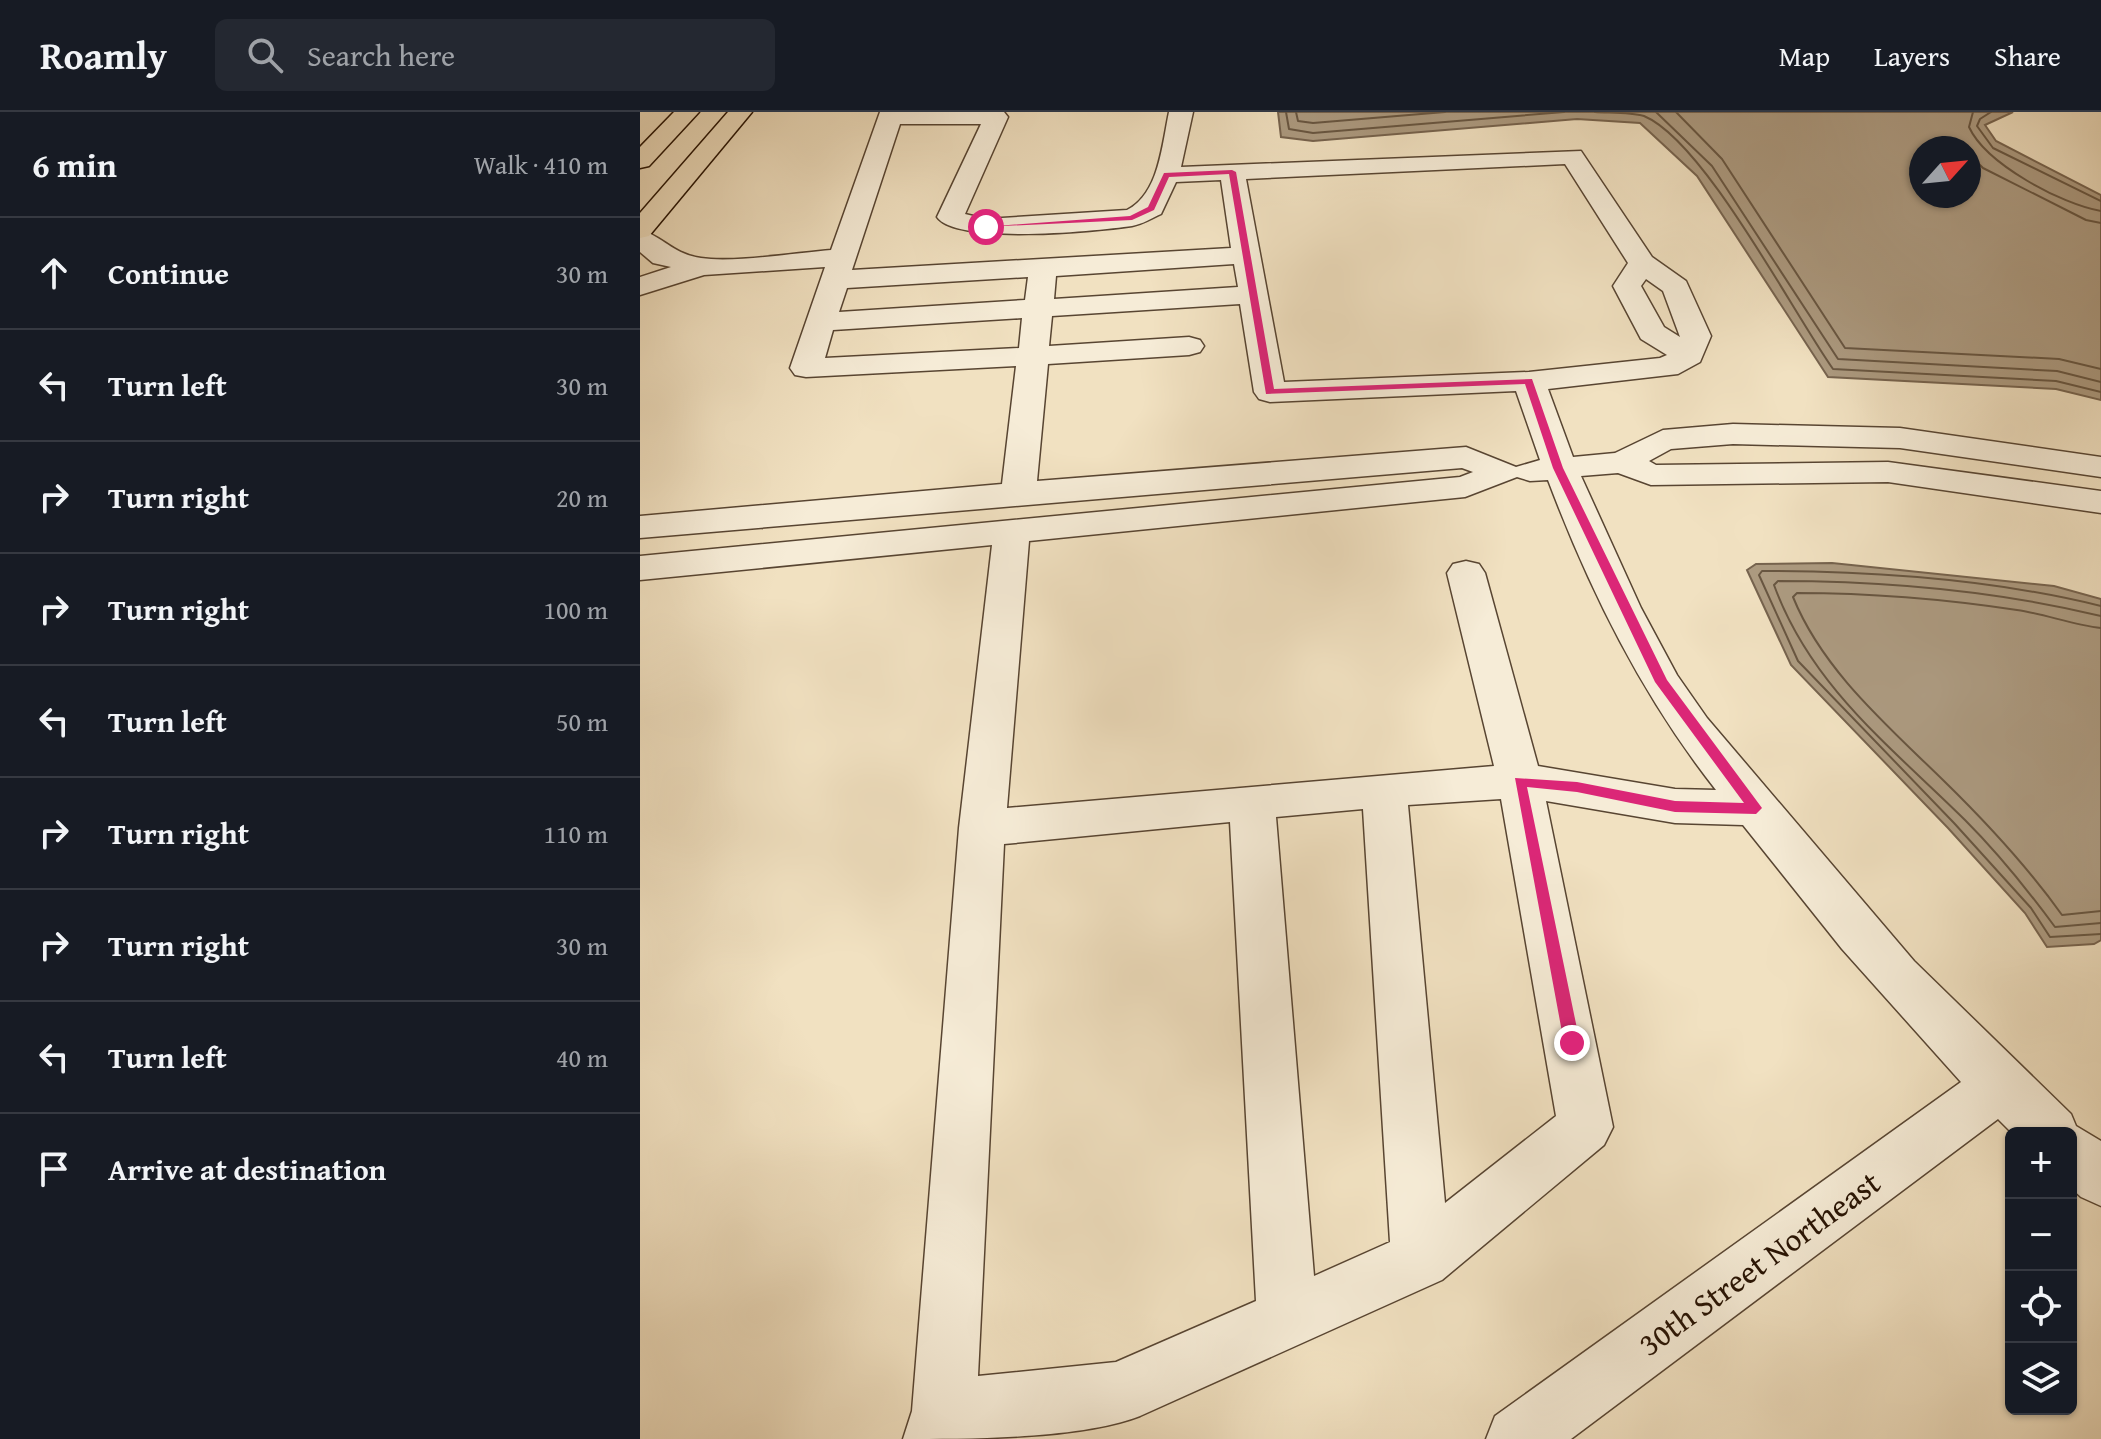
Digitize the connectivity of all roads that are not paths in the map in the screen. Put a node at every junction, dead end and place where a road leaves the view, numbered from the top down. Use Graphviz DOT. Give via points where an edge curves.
graph roads {
  1 [pos="687,112"];
  2 [pos="740,112"];
  3 [pos="767,112"];
  4 [pos="1181,112"];
  5 [pos="891,115"];
  6 [pos="640,161"];
  7 [pos="692,166"];
  8 [pos="1232,172"];
  9 [pos="1167,175"];
  10 [pos="640,230"];
  11 [pos="640,238"];
  12 [pos="1245,255"];
  13 [pos="1642,263"];
  14 [pos="702,267"];
  15 [pos="1043,268"];
  16 [pos="838,269"];
  17 [pos="640,286"];
  18 [pos="1251,295"];
  19 [pos="1037,310"];
  20 [pos="819,322"];
  21 [pos="1189,346"];
  22 [pos="1689,355"];
  23 [pos="1033,356"];
  24 [pos="1529,381"];
  25 [pos="1623,462"];
  26 [pos="2101,467"];
  27 [pos="1558,468"];
  28 [pos="2101,502"];
  29 [pos="1015,512"];
  30 [pos="640,527"];
  31 [pos="640,568"];
  32 [pos="1466,573"];
  33 [pos="1520,781"];
  34 [pos="1384,790"];
  35 [pos="1252,804"];
  36 [pos="1756,808"];
  37 [pos="982,828"];
  38 [pos="1999,1086"];
  39 [pos="2044,1127"];
  40 [pos="2077,1156"];
  41 [pos="2101,1178"];
  42 [pos="1421,1259"];
  43 [pos="1287,1317"];
  44 [pos="939,1425"];
  45 [pos="1518,1439"];
  1 -- 6 [label="main road"];
  2 -- 7 [label="main road"];
  3 -- 7 [label="main road"];
  4 -- 9 [label="street"];
  5 -- 9 [label="street" via="996,117 950,217 964,224 1132,218 1152,208"];
  5 -- 16 [label="street"];
  7 -- 10 [label="main road"];
  8 -- 9 [label="street"];
  8 -- 12 [label="street"];
  8 -- 13 [label="street" via="1572,156"];
  11 -- 14 [label="street" via="663,257"];
  12 -- 15 [label="street"];
  12 -- 18 [label="street"];
  13 -- 22 [label="street" via="1676,287 1696,336"];
  13 -- 22 [label="street" via="1627,286 1652,333"];
  14 -- 16 [label="street"];
  14 -- 17 [label="street"];
  15 -- 16 [label="street"];
  15 -- 19 [label="street"];
  16 -- 20 [label="street"];
  18 -- 19 [label="street"];
  18 -- 24 [label="street" via="1270,392"];
  19 -- 20 [label="street"];
  19 -- 23 [label="street"];
  20 -- 23 [label="street" via="806,368"];
  21 -- 23 [label="street"];
  22 -- 24 [label="street" via="1667,367"];
  23 -- 29 [label="street"];
  24 -- 27 [label="street"];
  25 -- 26 [label="street" via="1663,440 1733,434 1900,438"];
  25 -- 27 [label="street"];
  25 -- 28 [label="street" via="1651,475 1888,472"];
  27 -- 29 [label="street" via="1503,473 1465,487"];
  27 -- 36 [label="street" via="1661,682"];
  29 -- 30 [label="street"];
  29 -- 31 [label="street"];
  29 -- 37 [label="street"];
  32 -- 33 [label="street"];
  33 -- 34 [label="street"];
  33 -- 36 [label="street" via="1675,806"];
  33 -- 42 [label="street" via="1585,1127"];
  34 -- 35 [label="street"];
  34 -- 42 [label="street"];
  35 -- 37 [label="street"];
  35 -- 43 [label="street"];
  36 -- 38 [label="street" via="1815,885"];
  37 -- 44 [label="street"];
  38 -- 39 [label="street"];
  38 -- 45 [label="street, 30th Street Northeast"];
  40 -- 41 [label="street"];
  42 -- 43 [label="street"];
  43 -- 44 [label="street" via="1118,1394"];
}
